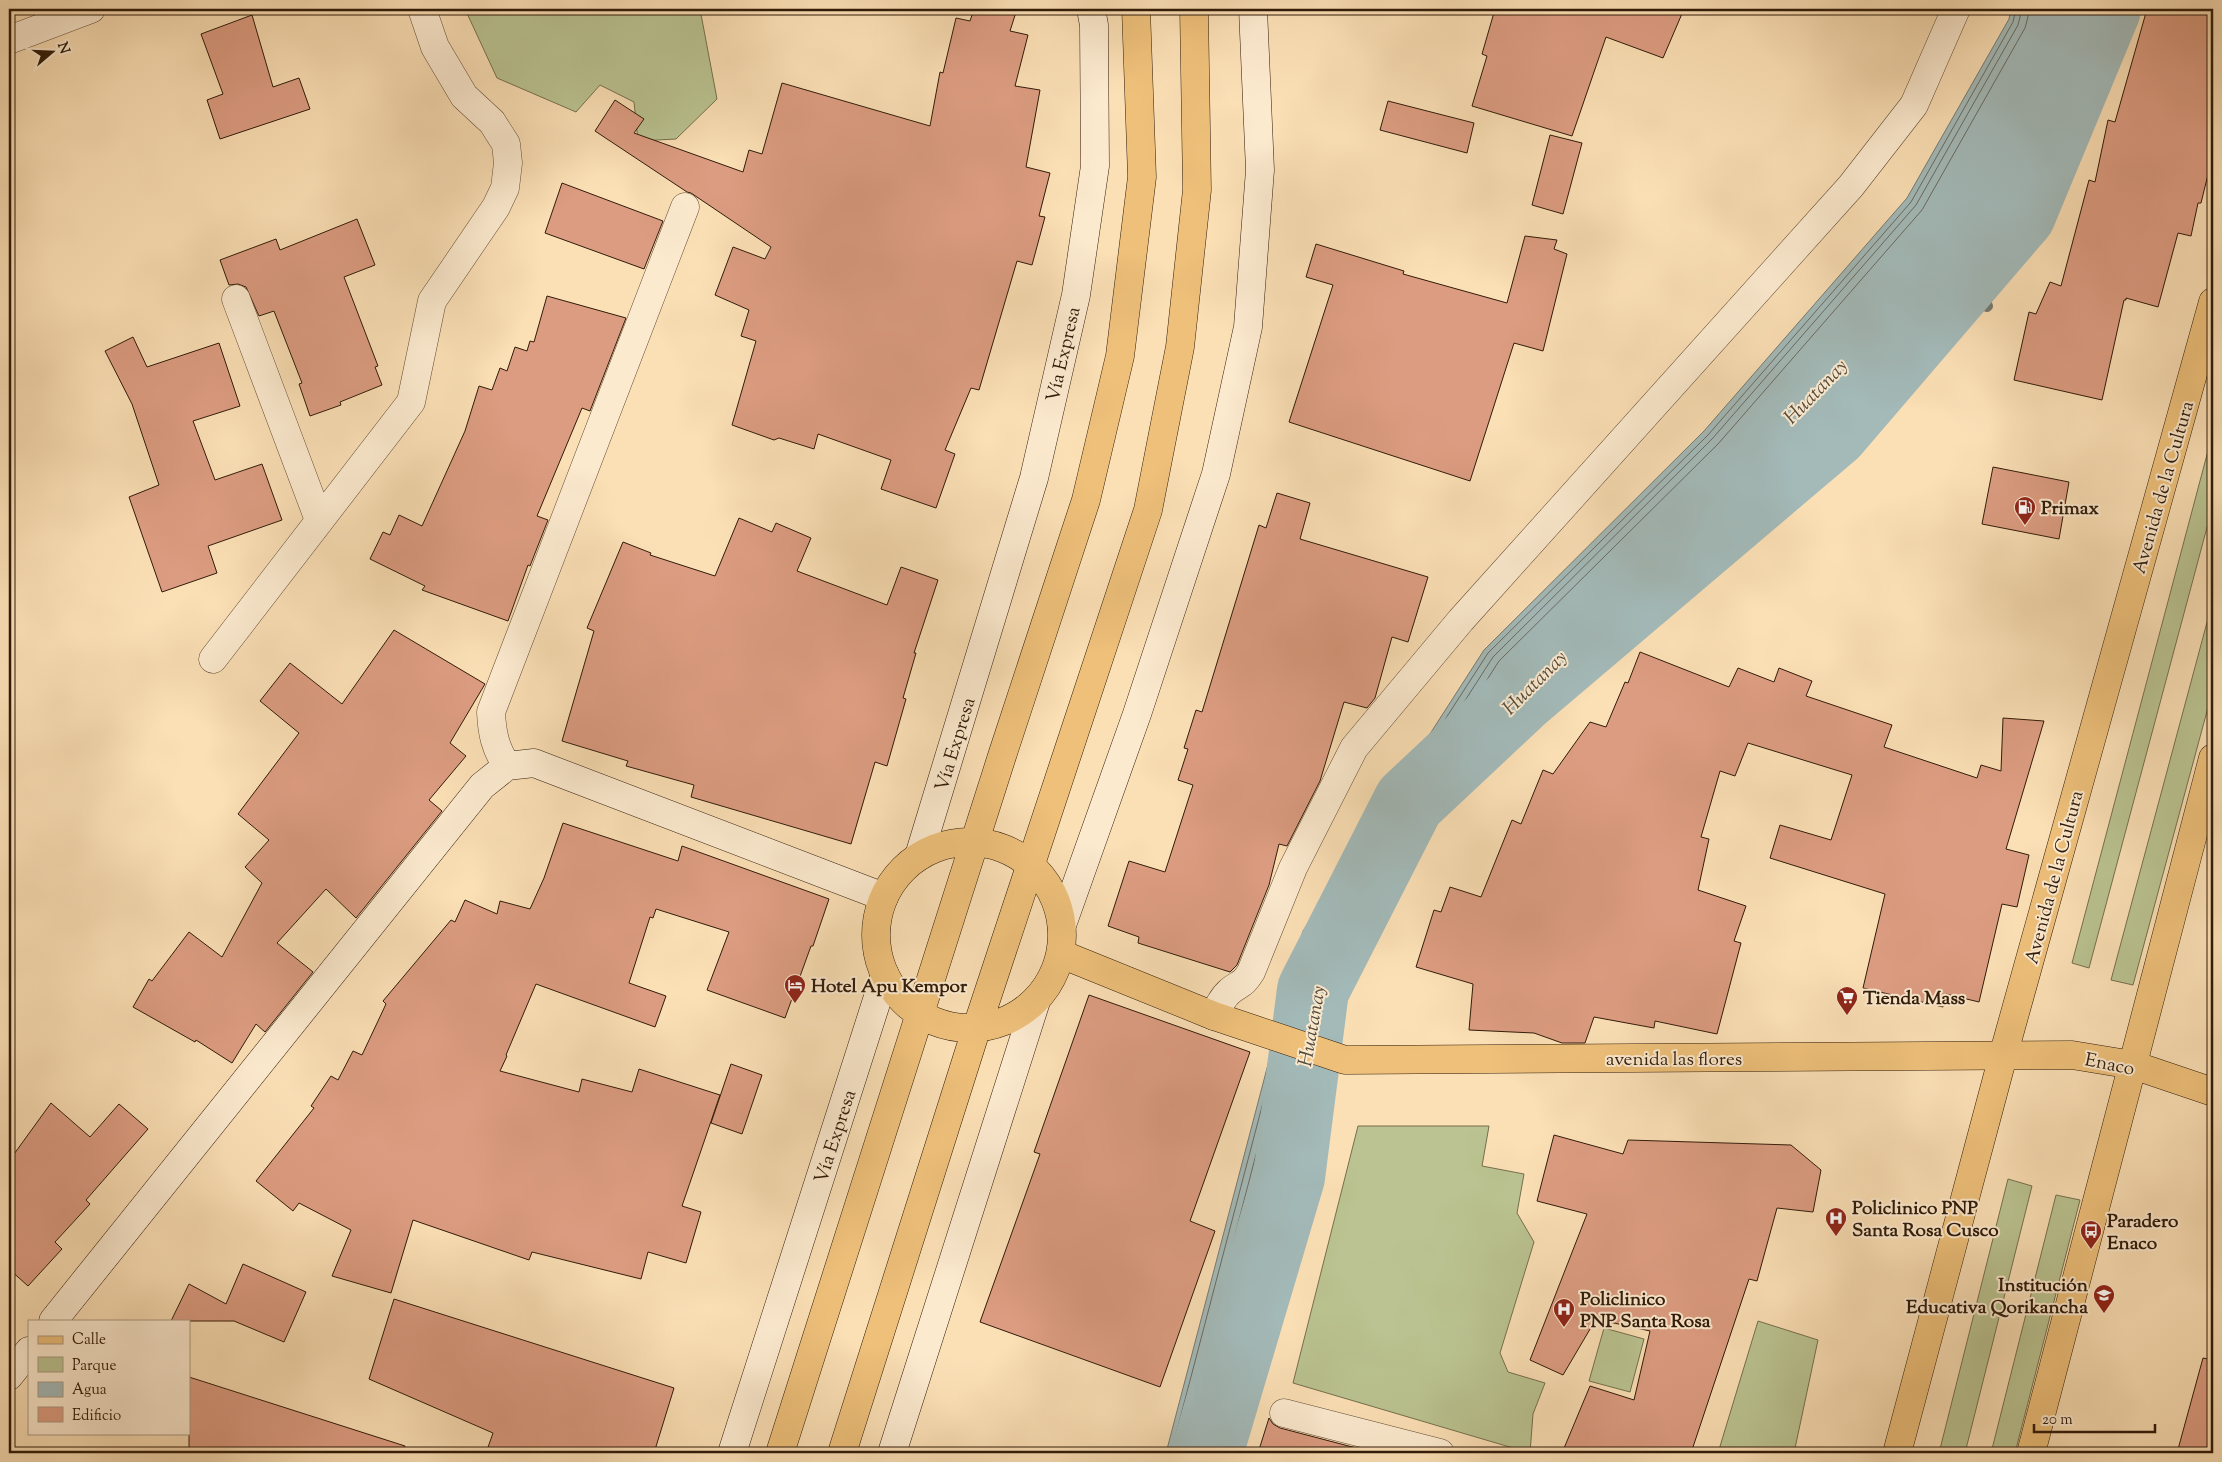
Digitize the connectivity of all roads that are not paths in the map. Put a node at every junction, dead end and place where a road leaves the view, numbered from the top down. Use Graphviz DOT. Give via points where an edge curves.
graph roads {
  1 [pos="91,9"];
  2 [pos="422,9"];
  3 [pos="1092,9"];
  4 [pos="1136,9"];
  5 [pos="1194,9"];
  6 [pos="1253,9"];
  7 [pos="1956,9"];
  8 [pos="9,40"];
  9 [pos="685,207"];
  10 [pos="236,299"];
  11 [pos="2213,302"];
  12 [pos="2209,338"];
  13 [pos="319,520"];
  14 [pos="214,659"];
  15 [pos="2213,758"];
  16 [pos="508,766"];
  17 [pos="975,841"];
  18 [pos="919,856"];
  19 [pos="1031,865"];
  20 [pos="884,897"];
  21 [pos="1062,925"];
  22 [pos="1061,954"];
  23 [pos="885,975"];
  24 [pos="1036,1000"];
  25 [pos="919,1014"];
  26 [pos="1216,1016"];
  27 [pos="976,1030"];
  28 [pos="2004,1056"];
  29 [pos="2133,1065"];
  30 [pos="2213,1092"];
  31 [pos="54,1320"];
  32 [pos="28,1353"];
  33 [pos="9,1376"];
  34 [pos="1284,1413"];
  35 [pos="732,1453"];
  36 [pos="780,1453"];
  37 [pos="842,1453"];
  38 [pos="892,1453"];
  39 [pos="1440,1453"];
  40 [pos="1897,1453"];
  41 [pos="2031,1453"];
  1 -- 8 [label="main road"];
  2 -- 13 [label="main road" via="435,47 464,96 492,122 506,144 505,188 496,207 432,301 411,402"];
  3 -- 18 [label="main road, Vía Expresa" via="1094,166 1076,295 1034,478"];
  4 -- 17 [label="main road" via="1142,177 1120,356 1086,500"];
  5 -- 19 [label="main road" via="1197,190 1180,348 1148,510"];
  6 -- 21 [label="main road" via="1260,170 1248,327 1216,474 1137,714"];
  7 -- 26 [label="main road" via="1914,105 1851,186 1468,613 1354,748 1293,868 1251,972 1245,983 1222,999"];
  9 -- 16 [label="main road" via="491,712 497,751"];
  10 -- 13 [label="main road"];
  11 -- 12 [label="main road, Avenida de la Cultura"];
  12 -- 28 [label="main road, Avenida de la Cultura"];
  13 -- 14 [label="main road"];
  15 -- 29 [label="main road"];
  16 -- 20 [label="main road" via="534,763"];
  16 -- 31 [label="main road" via="482,786"];
  17 -- 18 [label="main road" via="946,844"];
  17 -- 19 [label="main road" via="1005,848"];
  17 -- 25 [label="main road"];
  18 -- 20 [label="main road" via="898,874"];
  19 -- 21 [label="main road" via="1052,892"];
  19 -- 27 [label="main road"];
  20 -- 23 [label="main road" via="876,936"];
  21 -- 22 [label="main road"];
  22 -- 24 [label="main road" via="1052,979"];
  22 -- 26 [label="main road, avenida las flores"];
  23 -- 25 [label="main road" via="899,997"];
  23 -- 35 [label="main road, Vía Expresa"];
  24 -- 27 [label="main road" via="1008,1020"];
  24 -- 38 [label="main road"];
  25 -- 27 [label="main road" via="946,1026"];
  25 -- 36 [label="main road"];
  26 -- 28 [label="main road, avenida las flores" via="1345,1060"];
  27 -- 37 [label="main road"];
  28 -- 29 [label="main road, Enaco" via="2072,1056"];
  28 -- 40 [label="main road, Avenida de la Cultura"];
  29 -- 30 [label="main road, Enaco"];
  29 -- 41 [label="main road"];
  32 -- 33 [label="main road"];
  34 -- 39 [label="main road"];
}
